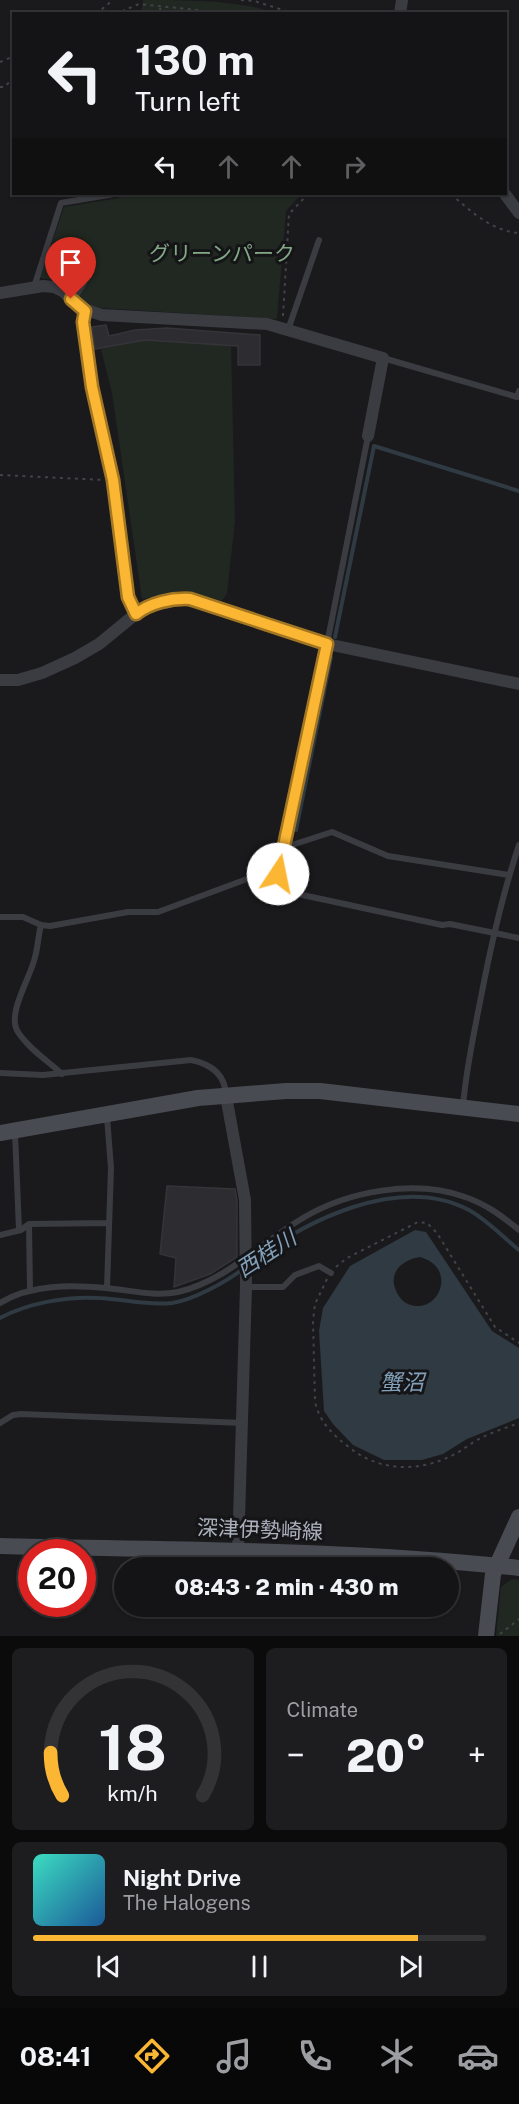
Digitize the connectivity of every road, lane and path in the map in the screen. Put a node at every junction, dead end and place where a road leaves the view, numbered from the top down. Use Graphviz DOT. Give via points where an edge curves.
graph roads {
  1 [pos="113,0"];
  2 [pos="241,0"];
  3 [pos="139,2"];
  4 [pos="160,8"];
  5 [pos="98,12"];
  6 [pos="119,12"];
  7 [pos="161,12"];
  8 [pos="210,12"];
  9 [pos="290,12"];
  10 [pos="108,195"];
  11 [pos="307,195"];
  12 [pos="452,195"];
  13 [pos="506,195"];
  14 [pos="519,213"];
  15 [pos="519,233"];
  16 [pos="319,240"];
  17 [pos="84,283"];
  18 [pos="34,287"];
  19 [pos="0,293"];
  20 [pos="73,300"];
  21 [pos="85,311"];
  22 [pos="284,329"];
  23 [pos="383,358"];
  24 [pos="519,391"];
  25 [pos="368,436"];
  26 [pos="0,475"];
  27 [pos="113,480"];
  28 [pos="136,614"];
  29 [pos="327,644"];
  30 [pos="0,680"];
  31 [pos="519,684"];
  32 [pos="284,845"];
  33 [pos="519,845"];
  34 [pos="278,874"];
  35 [pos="509,875"];
  36 [pos="0,917"];
  37 [pos="40,925"];
  38 [pos="494,932"];
  39 [pos="519,938"];
  40 [pos="0,1073"];
  41 [pos="62,1074"];
  42 [pos="226,1096"];
  43 [pos="463,1107"];
  44 [pos="106,1113"];
  45 [pos="519,1114"];
  46 [pos="7,1131"];
  47 [pos="109,1223"];
  48 [pos="30,1224"];
  49 [pos="19,1230"];
  50 [pos="519,1230"];
  51 [pos="0,1235"];
  52 [pos="245,1258"];
  53 [pos="331,1273"];
  54 [pos="246,1284"];
  55 [pos="107,1288"];
  56 [pos="30,1291"];
  57 [pos="0,1303"];
  58 [pos="519,1343"];
  59 [pos="0,1423"];
  60 [pos="243,1423"];
  61 [pos="519,1423"];
  62 [pos="519,1517"];
  63 [pos="0,1546"];
  64 [pos="238,1552"];
  65 [pos="496,1565"];
  66 [pos="519,1568"];
  67 [pos="519,1619"];
  68 [pos="486,1636"];
  69 [pos="496,1636"];
  1 -- 5 [label="path"];
  2 -- 9 [label="path"];
  3 -- 4 [label="path"];
  3 -- 6 [label="path"];
  4 -- 7 [label="path"];
  4 -- 8 [label="path"];
  10 -- 18 [label="lane" via="61,203"];
  11 -- 22 [label="path" via="290,214"];
  12 -- 15 [label="path" via="483,220"];
  13 -- 14 [label="street"];
  16 -- 22 [label="lane"];
  17 -- 20 [label="lane"];
  18 -- 19 [label="street"];
  18 -- 20 [label="street" via="54,287"];
  20 -- 21 [label="street"];
  21 -- 22 [label="street" via="257,323"];
  21 -- 27 [label="lane" via="83,322 92,387"];
  22 -- 23 [label="street"];
  23 -- 24 [label="lane" via="517,397"];
  23 -- 25 [label="street"];
  25 -- 29 [label="lane"];
  26 -- 27 [label="path"];
  27 -- 28 [label="lane" via="128,597"];
  28 -- 29 [label="street" via="150,605 190,599"];
  28 -- 30 [label="street" via="75,658 30,677"];
  29 -- 31 [label="street"];
  29 -- 32 [label="lane"];
  32 -- 34 [label="lane"];
  32 -- 35 [label="lane" via="332,832 388,856"];
  33 -- 35 [label="lane"];
  34 -- 37 [label="lane" via="263,873 158,912 128,912"];
  34 -- 38 [label="lane" via="284,891 442,925"];
  35 -- 38 [label="lane"];
  36 -- 37 [label="lane" via="23,917"];
  37 -- 41 [label="lane" via="35,958 14,1021 25,1040"];
  38 -- 39 [label="lane"];
  38 -- 43 [label="lane" via="465,1078"];
  40 -- 41 [label="lane"];
  41 -- 42 [label="lane" via="191,1060 217,1071"];
  42 -- 43 [label="street" via="320,1091"];
  42 -- 44 [label="street"];
  42 -- 52 [label="street" via="244,1188"];
  43 -- 45 [label="street"];
  44 -- 46 [label="street"];
  44 -- 47 [label="lane" via="111,1168"];
  46 -- 49 [label="lane"];
  47 -- 48 [label="lane"];
  47 -- 55 [label="lane"];
  48 -- 49 [label="lane"];
  48 -- 56 [label="lane"];
  49 -- 51 [label="lane"];
  50 -- 52 [label="lane" via="497,1212 464,1196 429,1189 382,1191 322,1208"];
  52 -- 54 [label="street"];
  52 -- 55 [label="lane" via="210,1281 177,1292 139,1293"];
  53 -- 54 [label="lane" via="319,1266 295,1275 283,1287"];
  53 -- 58 [label="path" via="347,1258 418,1222 427,1223 438,1233 495,1327"];
  53 -- 61 [label="path" via="315,1304 315,1402 321,1421 347,1446 379,1465 419,1466 446,1458"];
  54 -- 60 [label="street"];
  55 -- 56 [label="lane" via="53,1286"];
  56 -- 57 [label="lane"];
  59 -- 60 [label="lane" via="21,1414"];
  60 -- 64 [label="street"];
  62 -- 65 [label="street"];
  63 -- 64 [label="street, 深津伊勢崎線"];
  64 -- 65 [label="street, 深津伊勢崎線"];
  65 -- 66 [label="street, 深津伊勢崎線"];
  65 -- 68 [label="street"];
  67 -- 69 [label="path"];
}
